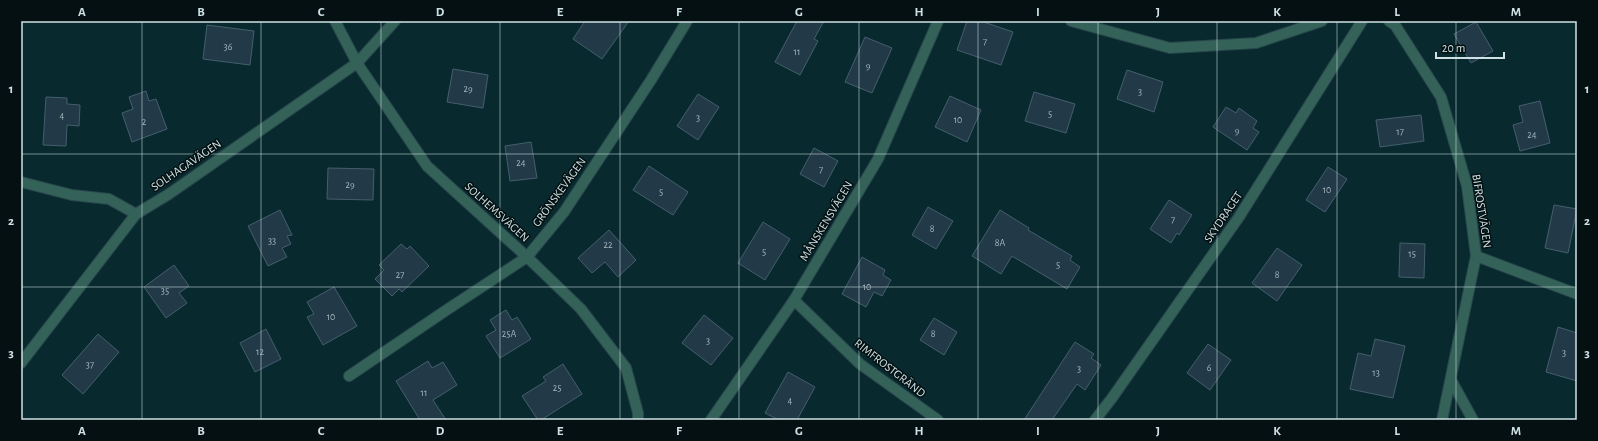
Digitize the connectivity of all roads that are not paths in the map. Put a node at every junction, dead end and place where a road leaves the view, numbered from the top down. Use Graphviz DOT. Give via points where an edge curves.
graph roads {
  1 [pos="335,21"];
  2 [pos="395,21"];
  3 [pos="687,21"];
  4 [pos="938,21"];
  5 [pos="1071,21"];
  6 [pos="1322,21"];
  7 [pos="1362,21"];
  8 [pos="1389,21"];
  9 [pos="357,63"];
  10 [pos="21,182"];
  11 [pos="136,214"];
  12 [pos="1476,256"];
  13 [pos="527,257"];
  14 [pos="1577,294"];
  15 [pos="794,300"];
  16 [pos="21,363"];
  17 [pos="349,376"];
  18 [pos="1451,380"];
  19 [pos="638,420"];
  20 [pos="711,420"];
  21 [pos="938,420"];
  22 [pos="1095,420"];
  23 [pos="1442,420"];
  24 [pos="1472,420"];
  1 -- 9 [label="street, SOLHEMSVÄGEN"];
  2 -- 9 [label="street, SOLHAGAVÄGEN"];
  3 -- 13 [label="street, GRÖNSKEVÄGEN" via="564,212"];
  4 -- 15 [label="street, MÅNSKENSVÄGEN" via="878,159"];
  5 -- 6 [label="street" via="1170,48 1256,43"];
  7 -- 22 [label="street, SKYDRAGET" via="1239,217"];
  8 -- 12 [label="street, BIFROSTVÄGEN" via="1441,97 1467,186"];
  9 -- 11 [label="street, SOLHAGAVÄGEN" via="169,194"];
  9 -- 13 [label="street, SOLHEMSVÄGEN" via="427,166"];
  10 -- 11 [label="street" via="72,195 109,199"];
  11 -- 16 [label="street, SOLHAGAVÄGEN"];
  12 -- 14 [label="street"];
  12 -- 18 [label="street, BIFROSTVÄGEN"];
  13 -- 17 [label="street, GRÖNSKEVÄGEN"];
  13 -- 19 [label="street, SOLHEMSVÄGEN" via="581,309 626,368"];
  15 -- 20 [label="street, MÅNSKENSVÄGEN"];
  15 -- 21 [label="street, RIMFROSTGRÄND" via="860,364"];
  18 -- 23 [label="street, BIFROSTVÄGEN"];
  18 -- 24 [label="street"];
}
